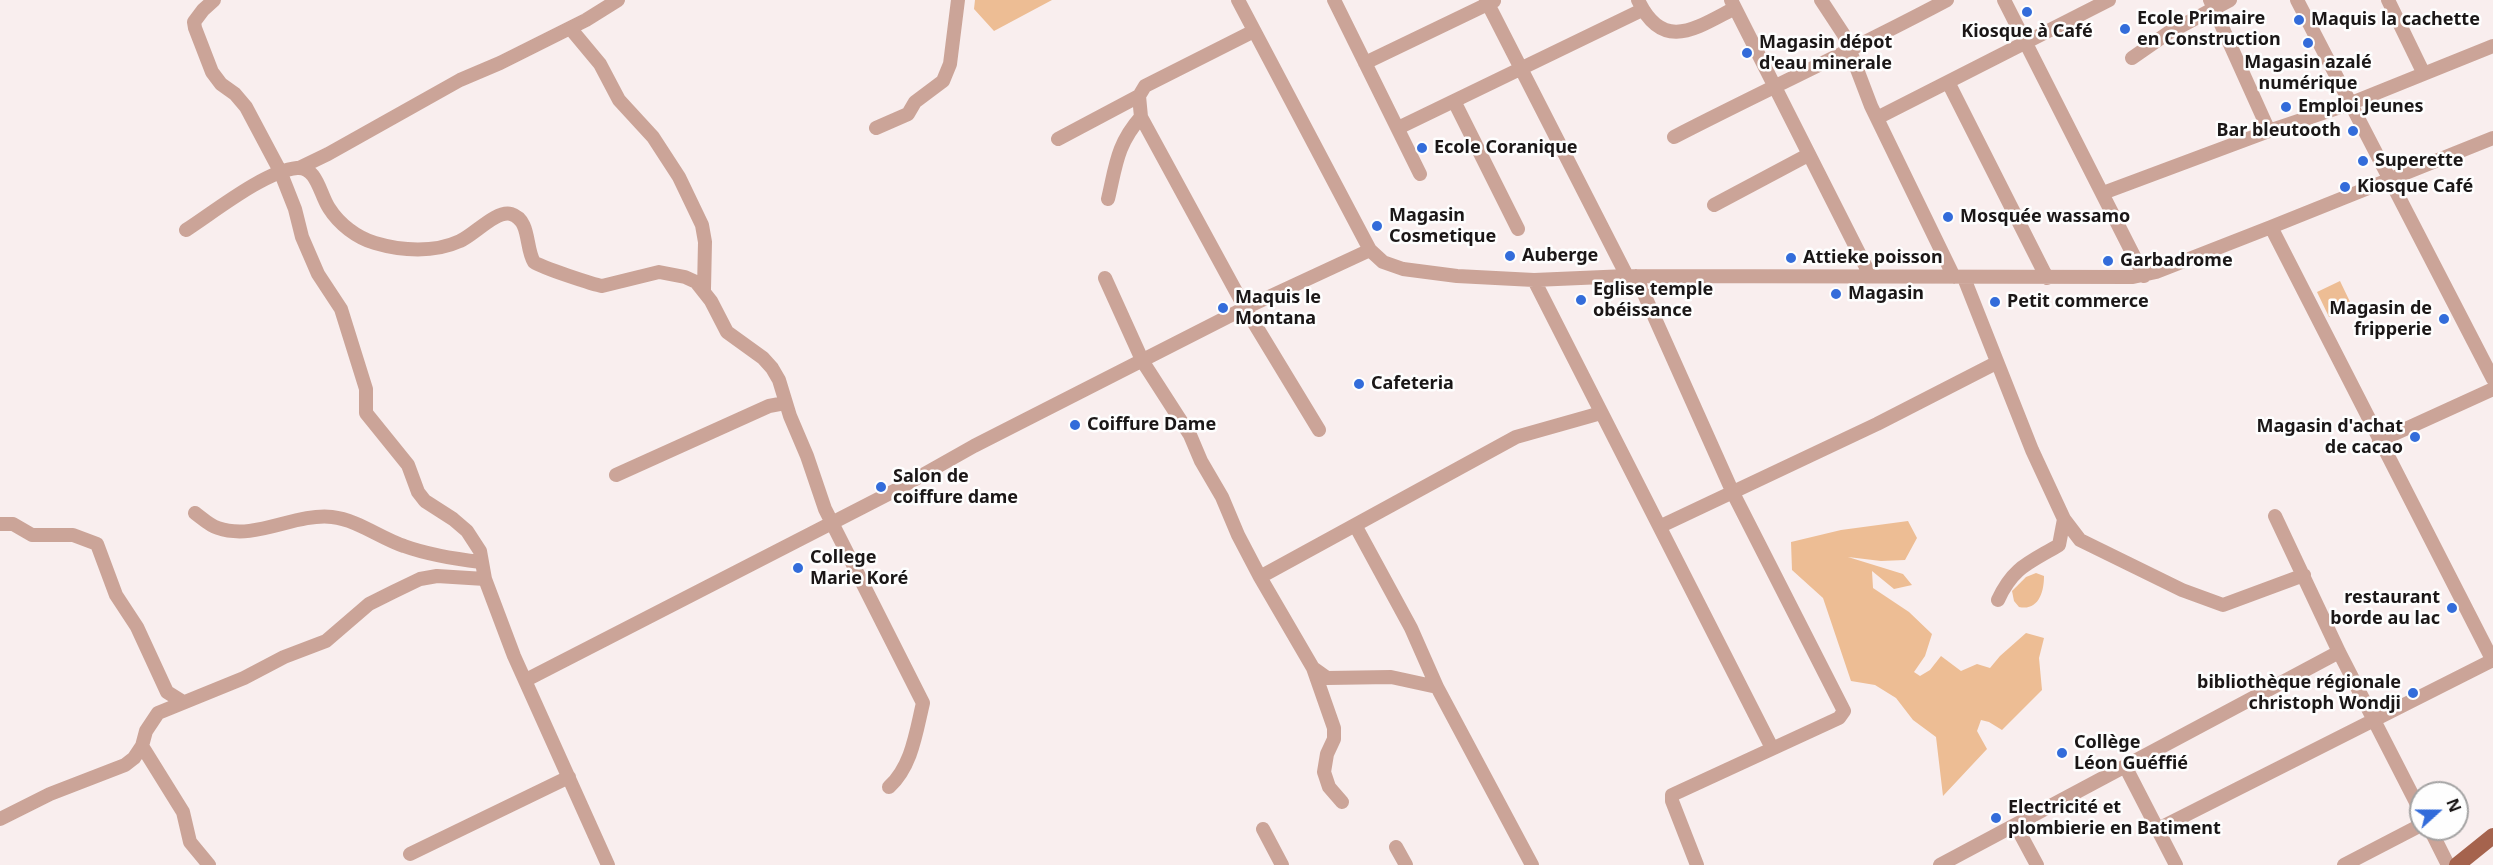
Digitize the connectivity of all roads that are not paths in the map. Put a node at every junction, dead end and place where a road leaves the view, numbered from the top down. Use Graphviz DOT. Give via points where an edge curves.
graph roads {
  1 [pos="214,0"];
  2 [pos="618,0"];
  3 [pos="958,0"];
  4 [pos="1238,0"];
  5 [pos="1334,0"];
  6 [pos="1821,0"];
  7 [pos="1947,0"];
  8 [pos="2004,0"];
  9 [pos="2109,0"];
  10 [pos="2230,0"];
  11 [pos="2297,0"];
  12 [pos="1490,1"];
  13 [pos="2394,2"];
  14 [pos="1733,4"];
  15 [pos="2212,4"];
  16 [pos="1640,5"];
  17 [pos="570,28"];
  18 [pos="1254,31"];
  19 [pos="2028,43"];
  20 [pos="2493,46"];
  21 [pos="1849,51"];
  22 [pos="2132,58"];
  23 [pos="1365,63"];
  24 [pos="1521,69"];
  25 [pos="2423,72"];
  26 [pos="1948,82"];
  27 [pos="1775,84"];
  28 [pos="1139,96"];
  29 [pos="1454,101"];
  30 [pos="2349,104"];
  31 [pos="1141,117"];
  32 [pos="1877,118"];
  33 [pos="876,128"];
  34 [pos="1398,128"];
  35 [pos="2269,131"];
  36 [pos="1674,137"];
  37 [pos="2493,138"];
  38 [pos="1058,139"];
  39 [pos="1808,155"];
  40 [pos="299,168"];
  41 [pos="280,171"];
  42 [pos="1420,174"];
  43 [pos="2391,180"];
  44 [pos="2103,193"];
  45 [pos="1108,199"];
  46 [pos="1714,205"];
  47 [pos="2271,227"];
  48 [pos="1518,229"];
  49 [pos="186,230"];
  50 [pos="1370,250"];
  51 [pos="1870,275"];
  52 [pos="1632,276"];
  53 [pos="2144,276"];
  54 [pos="1105,278"];
  55 [pos="1959,278"];
  56 [pos="2047,278"];
  57 [pos="1534,280"];
  58 [pos="704,290"];
  59 [pos="1245,308"];
  60 [pos="2488,357"];
  61 [pos="1143,362"];
  62 [pos="1996,363"];
  63 [pos="2493,379"];
  64 [pos="2493,389"];
  65 [pos="785,403"];
  66 [pos="1601,413"];
  67 [pos="1319,430"];
  68 [pos="2379,441"];
  69 [pos="616,475"];
  70 [pos="1733,493"];
  71 [pos="195,513"];
  72 [pos="2275,516"];
  73 [pos="2064,519"];
  74 [pos="832,522"];
  75 [pos="0,524"];
  76 [pos="1355,525"];
  77 [pos="1661,526"];
  78 [pos="481,562"];
  79 [pos="2304,575"];
  80 [pos="1260,577"];
  81 [pos="485,579"];
  82 [pos="1998,600"];
  83 [pos="2339,652"];
  84 [pos="2493,660"];
  85 [pos="1313,668"];
  86 [pos="526,680"];
  87 [pos="1437,687"];
  88 [pos="183,702"];
  89 [pos="2373,720"];
  90 [pos="142,746"];
  91 [pos="1772,748"];
  92 [pos="2126,766"];
  93 [pos="569,777"];
  94 [pos="889,787"];
  95 [pos="2409,789"];
  96 [pos="1342,802"];
  97 [pos="0,819"];
  98 [pos="2016,826"];
  99 [pos="1263,829"];
  100 [pos="2158,829"];
  101 [pos="2409,831"];
  102 [pos="2493,836"];
  103 [pos="2436,841"];
  104 [pos="1396,847"];
  105 [pos="410,854"];
  106 [pos="209,865"];
  107 [pos="609,865"];
  108 [pos="1282,865"];
  109 [pos="1406,865"];
  110 [pos="1532,865"];
  111 [pos="1697,865"];
  112 [pos="1940,865"];
  113 [pos="2037,865"];
  114 [pos="2176,865"];
  115 [pos="2344,865"];
  116 [pos="2448,865"];
  117 [pos="2457,865"];
  1 -- 41 [label="street" via="198,16 195,28 212,72 246,106"];
  2 -- 17 [label="street"];
  3 -- 33 [label="street" via="950,64 943,81 915,102 908,114"];
  4 -- 18 [label="street"];
  5 -- 23 [label="street"];
  6 -- 21 [label="street" via="1835,18"];
  7 -- 21 [label="street"];
  8 -- 19 [label="street"];
  9 -- 19 [label="street"];
  10 -- 15 [label="street"];
  11 -- 30 [label="street"];
  12 -- 23 [label="street"];
  12 -- 24 [label="street"];
  13 -- 25 [label="street"];
  14 -- 16 [label="street" via="1692,30 1677,33 1664,31"];
  14 -- 27 [label="street"];
  15 -- 22 [label="street"];
  15 -- 35 [label="street"];
  16 -- 24 [label="street"];
  17 -- 40 [label="street" via="460,80"];
  17 -- 58 [label="street" via="679,177 702,225"];
  18 -- 28 [label="street" via="1145,86"];
  18 -- 50 [label="street"];
  19 -- 26 [label="street"];
  19 -- 44 [label="street"];
  20 -- 25 [label="street"];
  21 -- 27 [label="street"];
  21 -- 32 [label="street"];
  23 -- 34 [label="street"];
  24 -- 29 [label="street"];
  24 -- 52 [label="street"];
  25 -- 30 [label="street"];
  26 -- 32 [label="street"];
  26 -- 56 [label="street"];
  27 -- 36 [label="street"];
  27 -- 39 [label="street"];
  28 -- 31 [label="street"];
  28 -- 38 [label="street"];
  29 -- 34 [label="street"];
  29 -- 48 [label="street"];
  30 -- 35 [label="street"];
  30 -- 43 [label="street"];
  31 -- 45 [label="street" via="1121,145"];
  31 -- 59 [label="street"];
  32 -- 55 [label="street"];
  34 -- 42 [label="street"];
  35 -- 44 [label="street"];
  37 -- 43 [label="street"];
  39 -- 46 [label="street"];
  39 -- 51 [label="street"];
  40 -- 41 [label="street"];
  40 -- 58 [label="street" via="312,174 339,220 373,243 430,249 460,242 503,213 509,213 522,223 533,261 541,267 602,286 659,272 685,277"];
  41 -- 49 [label="street"];
  41 -- 78 [label="street" via="318,274 341,309 366,389 366,413 408,465 425,501 467,531 480,551"];
  43 -- 47 [label="street"];
  43 -- 60 [label="street"];
  44 -- 53 [label="street"];
  47 -- 53 [label="street"];
  47 -- 68 [label="street"];
  50 -- 57 [label="street" via="1383,262 1402,269"];
  50 -- 59 [label="street"];
  51 -- 52 [label="street"];
  51 -- 55 [label="street"];
  52 -- 57 [label="street"];
  52 -- 70 [label="street"];
  53 -- 56 [label="street"];
  54 -- 61 [label="street"];
  55 -- 56 [label="street"];
  55 -- 62 [label="street"];
  57 -- 66 [label="street"];
  58 -- 65 [label="street" via="727,332 772,368"];
  59 -- 61 [label="street"];
  59 -- 67 [label="street"];
  60 -- 63 [label="street"];
  61 -- 74 [label="street"];
  61 -- 80 [label="street" via="1190,435"];
  62 -- 70 [label="street"];
  62 -- 73 [label="street"];
  64 -- 68 [label="street"];
  65 -- 69 [label="street" via="769,406"];
  65 -- 74 [label="street"];
  66 -- 76 [label="street" via="1516,437"];
  66 -- 77 [label="street"];
  68 -- 84 [label="street"];
  70 -- 77 [label="street"];
  70 -- 91 [label="street" via="1844,711 1839,718"];
  71 -- 78 [label="street" via="216,528 234,531 308,516 333,517 405,546"];
  72 -- 79 [label="street"];
  73 -- 79 [label="street" via="2080,540 2182,590 2223,604"];
  73 -- 82 [label="street" via="2059,545 2015,572"];
  74 -- 86 [label="street"];
  74 -- 94 [label="street" via="923,703 901,776"];
  75 -- 88 [label="street" via="32,534 73,535 97,544 116,595 137,627 167,692"];
  76 -- 80 [label="street"];
  76 -- 87 [label="street" via="1412,628"];
  77 -- 91 [label="street"];
  78 -- 81 [label="street"];
  79 -- 83 [label="street"];
  80 -- 85 [label="street"];
  81 -- 86 [label="street"];
  81 -- 88 [label="street" via="420,579 369,604 326,641"];
  83 -- 89 [label="street"];
  83 -- 92 [label="street"];
  84 -- 89 [label="street"];
  85 -- 87 [label="street" via="1327,678 1390,677"];
  85 -- 96 [label="street" via="1334,728 1324,772 1329,788"];
  86 -- 93 [label="street"];
  87 -- 110 [label="street"];
  88 -- 90 [label="street" via="158,713"];
  89 -- 95 [label="street"];
  89 -- 100 [label="street"];
  90 -- 97 [label="street" via="125,765 50,794"];
  90 -- 106 [label="street" via="183,812 190,842"];
  91 -- 111 [label="street" via="1672,795"];
  92 -- 98 [label="street"];
  92 -- 100 [label="street"];
  93 -- 105 [label="street"];
  93 -- 107 [label="street"];
  98 -- 112 [label="street"];
  98 -- 113 [label="street"];
  99 -- 108 [label="street"];
  100 -- 114 [label="street"];
  101 -- 115 [label="street"];
  102 -- 117 [label="main road"];
  103 -- 116 [label="street"];
  104 -- 109 [label="street"];
}
